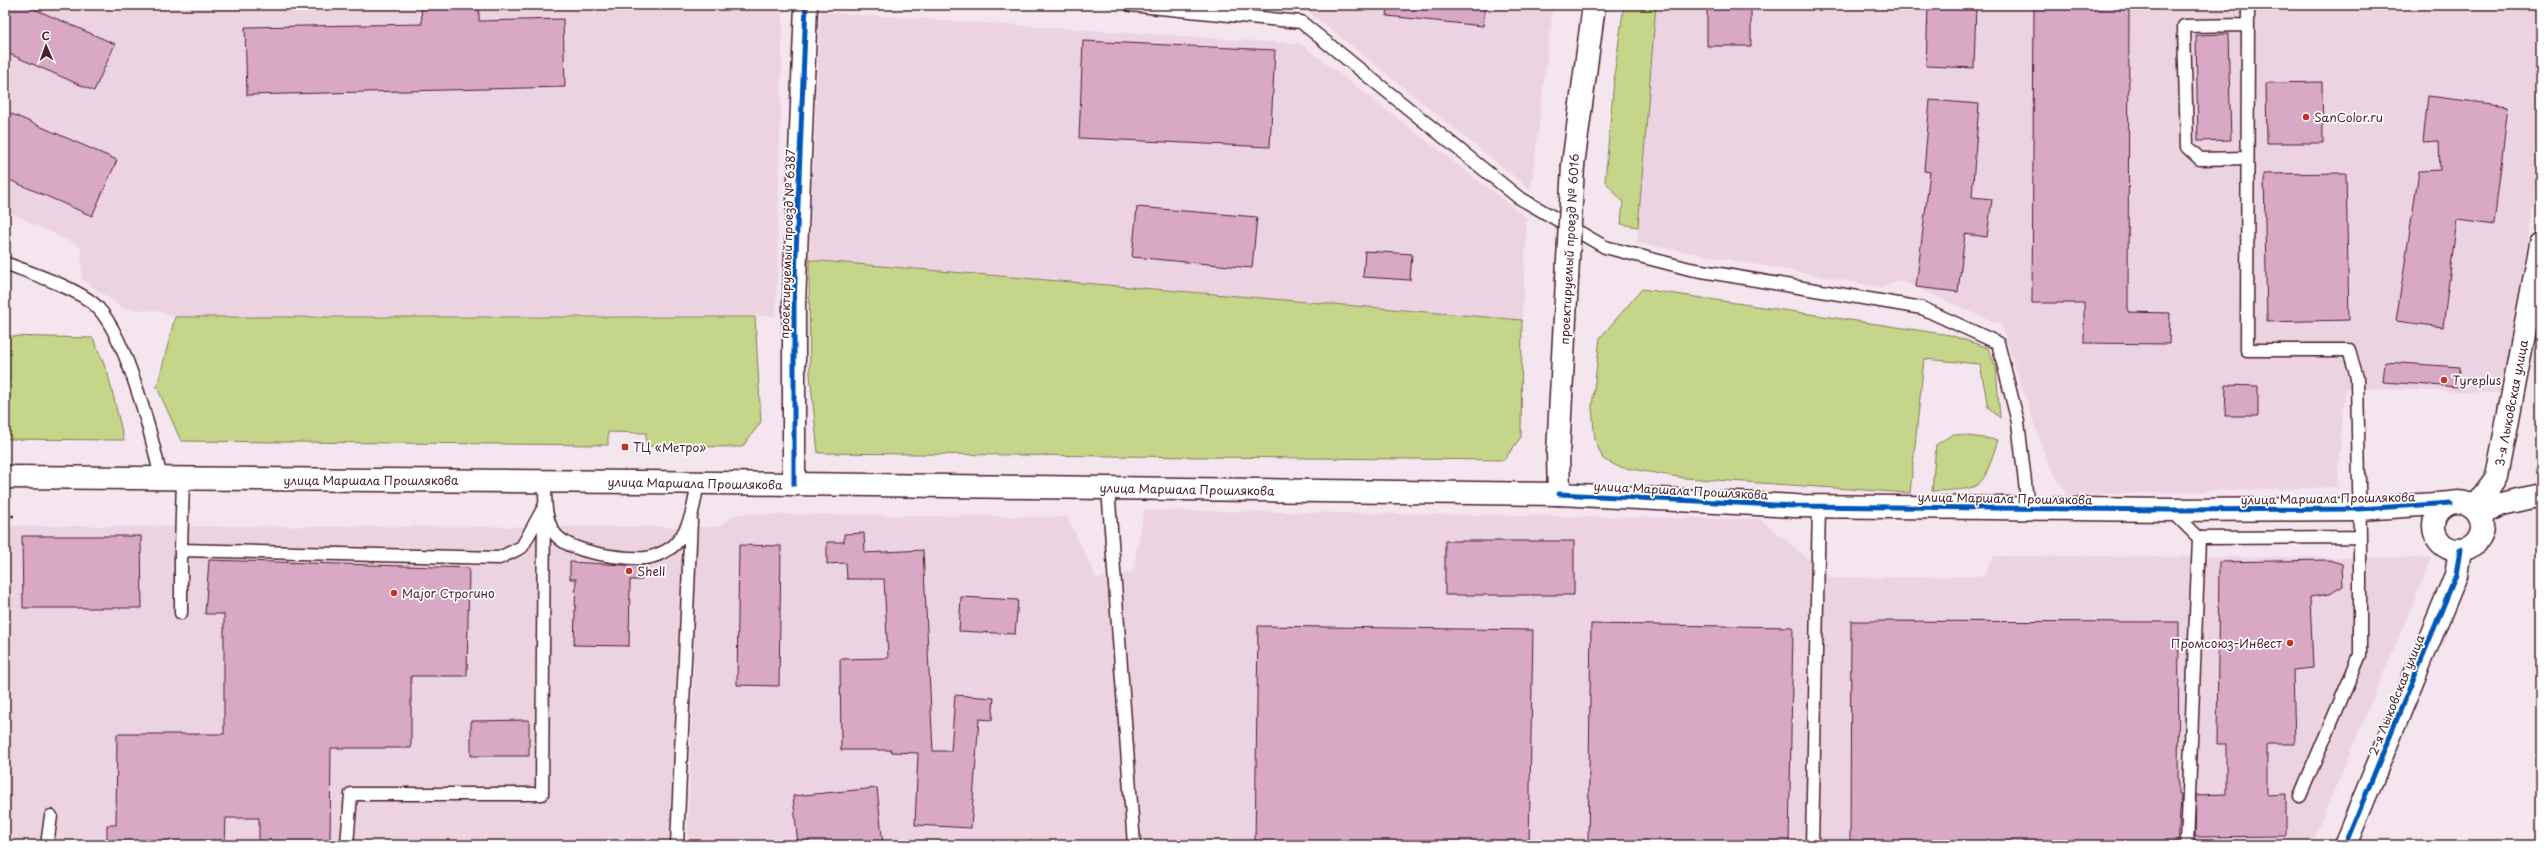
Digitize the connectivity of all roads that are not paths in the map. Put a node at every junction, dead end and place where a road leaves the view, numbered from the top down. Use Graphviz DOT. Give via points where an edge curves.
graph roads {
  1 [pos="806,5"];
  2 [pos="1130,5"];
  3 [pos="1594,5"];
  4 [pos="2248,5"];
  5 [pos="2248,25"];
  6 [pos="2248,158"];
  7 [pos="2541,244"];
  8 [pos="5,262"];
  9 [pos="5,477"];
  10 [pos="161,479"];
  11 [pos="183,479"];
  12 [pos="545,481"];
  13 [pos="698,482"];
  14 [pos="794,484"];
  15 [pos="1108,488"];
  16 [pos="1559,494"];
  17 [pos="2541,495"];
  18 [pos="2451,503"];
  19 [pos="544,506"];
  20 [pos="1820,506"];
  21 [pos="2028,508"];
  22 [pos="2364,509"];
  23 [pos="2171,510"];
  24 [pos="2477,512"];
  25 [pos="691,520"];
  26 [pos="2360,537"];
  27 [pos="2436,537"];
  28 [pos="2199,538"];
  29 [pos="181,550"];
  30 [pos="2460,550"];
  31 [pos="181,613"];
  32 [pos="2300,796"];
  33 [pos="51,816"];
  34 [pos="47,845"];
  35 [pos="347,845"];
  36 [pos="677,845"];
  37 [pos="1134,845"];
  38 [pos="1812,845"];
  39 [pos="2187,845"];
  40 [pos="2344,845"];
  1 -- 14 [label="street, проектируемый проезд № 6387" via="794,304"];
  2 -- 21 [label="lane" via="1301,22 1518,197 1605,247 1690,268 1922,308 1998,343 2018,422"];
  3 -- 16 [label="street, проектируемый проезд № 6016, bridge" via="1573,165 1558,454"];
  4 -- 5 [label="lane"];
  5 -- 6 [label="lane"];
  5 -- 6 [label="lane" via="2184,26 2187,147 2200,159"];
  6 -- 22 [label="lane" via="2247,350 2349,350 2357,378"];
  7 -- 24 [label="street, 3-я Лыковская улица" via="2497,477"];
  8 -- 10 [label="lane" via="79,295 98,307 114,330 155,448"];
  9 -- 10 [label="street, улица Маршала Прошлякова"];
  10 -- 11 [label="street, улица Маршала Прошлякова"];
  11 -- 12 [label="street, улица Маршала Прошлякова"];
  11 -- 29 [label="lane"];
  12 -- 13 [label="street, улица Маршала Прошлякова"];
  12 -- 19 [label="lane"];
  13 -- 14 [label="street, улица Маршала Прошлякова"];
  13 -- 25 [label="lane"];
  14 -- 15 [label="street, улица Маршала Прошлякова"];
  15 -- 16 [label="street, улица Маршала Прошлякова"];
  15 -- 37 [label="lane"];
  16 -- 20 [label="street, улица Маршала Прошлякова"];
  17 -- 24 [label="street"];
  18 -- 22 [label="street, улица Маршала Прошлякова"];
  18 -- 24 [label="street, улица Маршала Прошлякова" via="2459,502"];
  18 -- 27 [label="street" via="2443,507 2436,517 2433,529"];
  19 -- 25 [label="lane" via="555,533 565,544 608,556 646,558 666,551 677,543"];
  19 -- 29 [label="lane" via="522,547 499,558"];
  19 -- 35 [label="lane" via="542,794 351,794"];
  20 -- 21 [label="street, улица Маршала Прошлякова"];
  20 -- 38 [label="lane"];
  21 -- 23 [label="street, улица Маршала Прошлякова"];
  22 -- 23 [label="street, улица Маршала Прошлякова"];
  22 -- 26 [label="lane"];
  22 -- 27 [label="street, улица Маршала Прошлякова" via="2421,525"];
  23 -- 28 [label="lane"];
  24 -- 30 [label="street" via="2482,530 2479,538 2468,548"];
  25 -- 36 [label="lane"];
  26 -- 28 [label="lane"];
  26 -- 32 [label="lane" via="2360,655"];
  27 -- 30 [label="street, улица Маршала Прошлякова" via="2446,547"];
  28 -- 39 [label="lane"];
  29 -- 31 [label="lane"];
  30 -- 40 [label="street, 2-я Лыковская улица" via="2456,575"];
  33 -- 34 [label="lane"];
}
